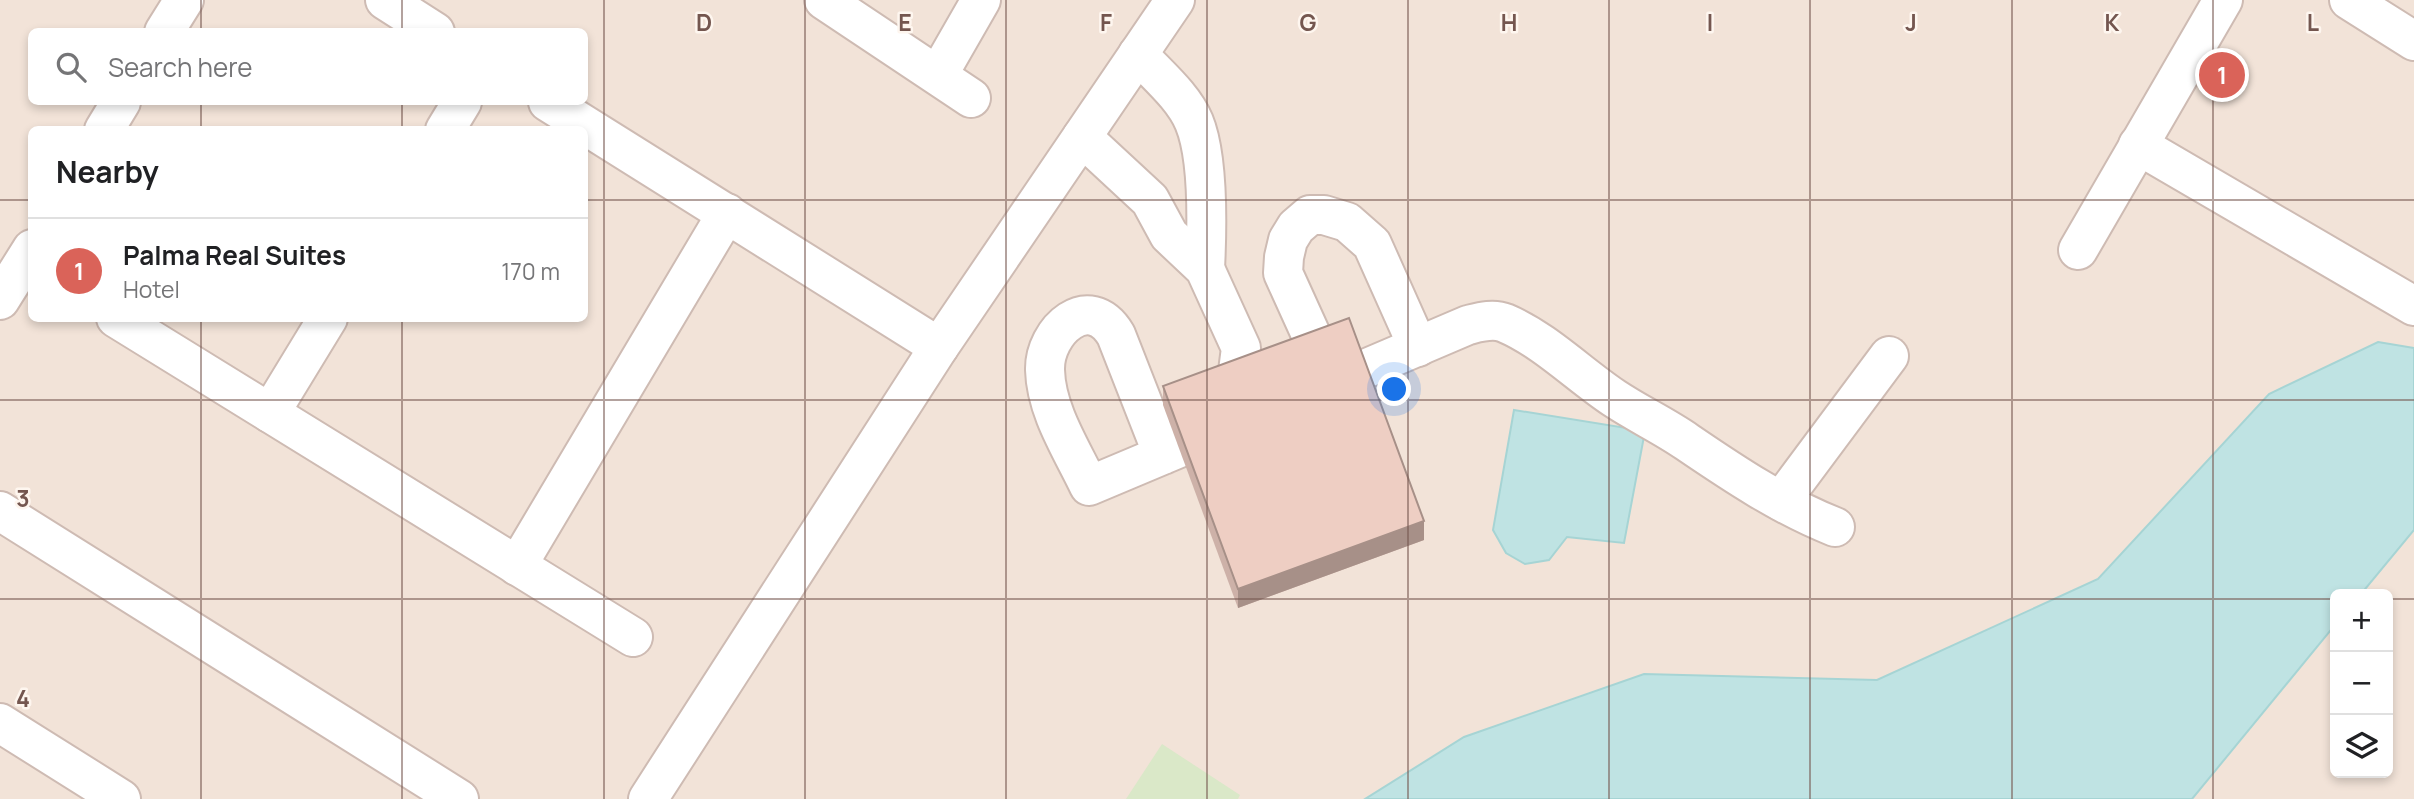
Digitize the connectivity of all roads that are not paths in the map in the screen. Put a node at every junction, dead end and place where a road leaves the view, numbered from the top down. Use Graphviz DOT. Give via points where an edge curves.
graph roads {
  1 [pos="184,0"];
  2 [pos="385,0"];
  3 [pos="824,0"];
  4 [pos="981,0"];
  5 [pos="1175,0"];
  6 [pos="2223,0"];
  7 [pos="2349,0"];
  8 [pos="166,28"];
  9 [pos="429,28"];
  10 [pos="2414,41"];
  11 [pos="1138,54"];
  12 [pos="938,75"];
  13 [pos="971,98"];
  14 [pos="119,105"];
  15 [pos="460,105"];
  16 [pos="553,105"];
  17 [pos="106,126"];
  18 [pos="447,126"];
  19 [pos="587,126"];
  20 [pos="588,127"];
  21 [pos="1082,136"];
  22 [pos="2138,145"];
  23 [pos="1203,182"];
  24 [pos="1150,200"];
  25 [pos="727,213"];
  26 [pos="2078,250"];
  27 [pos="28,260"];
  28 [pos="1205,269"];
  29 [pos="0,300"];
  30 [pos="2414,306"];
  31 [pos="122,322"];
  32 [pos="326,322"];
  33 [pos="939,347"];
  34 [pos="1418,347"];
  35 [pos="1241,348"];
  36 [pos="1889,356"];
  37 [pos="1295,389"];
  38 [pos="270,413"];
  39 [pos="1231,426"];
  40 [pos="1163,455"];
  41 [pos="1781,501"];
  42 [pos="0,511"];
  43 [pos="1835,527"];
  44 [pos="517,566"];
  45 [pos="633,637"];
  46 [pos="0,723"];
  47 [pos="121,799"];
  48 [pos="459,799"];
  49 [pos="648,799"];
  1 -- 8 [label="street"];
  2 -- 9 [label="street"];
  3 -- 12 [label="street"];
  4 -- 12 [label="street"];
  5 -- 11 [label="street"];
  6 -- 22 [label="street"];
  7 -- 10 [label="street"];
  11 -- 21 [label="street"];
  11 -- 23 [label="street" via="1176,94 1194,121"];
  12 -- 13 [label="street"];
  14 -- 17 [label="street"];
  15 -- 18 [label="street"];
  16 -- 19 [label="street"];
  20 -- 25 [label="street"];
  21 -- 24 [label="street"];
  21 -- 33 [label="street"];
  22 -- 26 [label="street"];
  22 -- 30 [label="street"];
  23 -- 24 [label="street" via="1180,183"];
  23 -- 28 [label="street"];
  24 -- 28 [label="street" via="1169,236"];
  25 -- 33 [label="street"];
  25 -- 44 [label="street"];
  27 -- 29 [label="street"];
  28 -- 35 [label="street"];
  31 -- 38 [label="street"];
  32 -- 38 [label="street"];
  33 -- 49 [label="street"];
  34 -- 37 [label="street"];
  34 -- 37 [label="street" via="1372,244 1347,222 1310,215 1296,227 1284,257"];
  34 -- 41 [label="street" via="1468,325 1502,322"];
  35 -- 37 [label="street"];
  35 -- 39 [label="street"];
  36 -- 41 [label="street"];
  37 -- 39 [label="street"];
  38 -- 44 [label="street"];
  39 -- 40 [label="street"];
  41 -- 43 [label="street"];
  42 -- 48 [label="street"];
  44 -- 45 [label="street"];
  46 -- 47 [label="street"];
}
